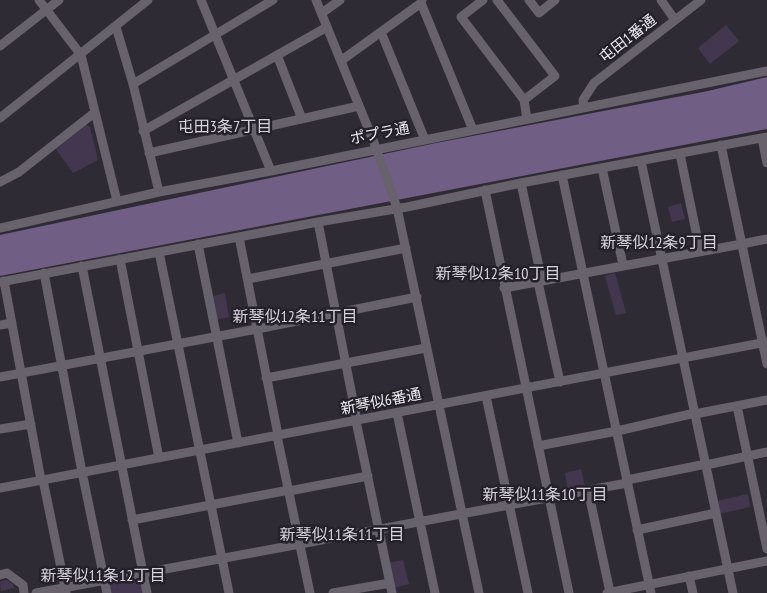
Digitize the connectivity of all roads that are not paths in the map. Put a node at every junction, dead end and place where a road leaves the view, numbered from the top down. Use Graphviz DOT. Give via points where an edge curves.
graph roads {
  1 [pos="39,0"];
  2 [pos="59,0"];
  3 [pos="148,0"];
  4 [pos="201,0"];
  5 [pos="273,0"];
  6 [pos="316,0"];
  7 [pos="340,0"];
  8 [pos="483,0"];
  9 [pos="497,0"];
  10 [pos="529,0"];
  11 [pos="555,0"];
  12 [pos="661,0"];
  13 [pos="700,0"];
  14 [pos="421,2"];
  15 [pos="259,4"];
  16 [pos="46,10"];
  17 [pos="322,14"];
  18 [pos="676,20"];
  19 [pos="116,26"];
  20 [pos="327,27"];
  21 [pos="381,32"];
  22 [pos="216,34"];
  23 [pos="0,46"];
  24 [pos="81,55"];
  25 [pos="277,55"];
  26 [pos="342,60"];
  27 [pos="767,71"];
  28 [pos="234,81"];
  29 [pos="133,84"];
  30 [pos="524,100"];
  31 [pos="359,106"];
  32 [pos="584,107"];
  33 [pos="94,113"];
  34 [pos="0,118"];
  35 [pos="302,119"];
  36 [pos="527,119"];
  37 [pos="254,130"];
  38 [pos="473,130"];
  39 [pos="144,131"];
  40 [pos="764,138"];
  41 [pos="425,140"];
  42 [pos="721,146"];
  43 [pos="376,149"];
  44 [pos="149,153"];
  45 [pos="680,154"];
  46 [pos="641,161"];
  47 [pos="767,163"];
  48 [pos="602,168"];
  49 [pos="271,171"];
  50 [pos="562,175"];
  51 [pos="0,182"];
  52 [pos="521,183"];
  53 [pos="485,190"];
  54 [pos="159,192"];
  55 [pos="117,201"];
  56 [pos="397,208"];
  57 [pos="318,222"];
  58 [pos="0,228"];
  59 [pos="239,237"];
  60 [pos="767,239"];
  61 [pos="198,244"];
  62 [pos="742,244"];
  63 [pos="406,248"];
  64 [pos="700,251"];
  65 [pos="159,252"];
  66 [pos="662,258"];
  67 [pos="120,259"];
  68 [pos="327,264"];
  69 [pos="623,265"];
  70 [pos="82,266"];
  71 [pos="44,273"];
  72 [pos="583,273"];
  73 [pos="248,279"];
  74 [pos="2,281"];
  75 [pos="540,281"];
  76 [pos="504,288"];
  77 [pos="417,297"];
  78 [pos="336,313"];
  79 [pos="12,323"];
  80 [pos="0,325"];
  81 [pos="257,329"];
  82 [pos="216,336"];
  83 [pos="765,343"];
  84 [pos="177,344"];
  85 [pos="426,348"];
  86 [pos="138,352"];
  87 [pos="683,358"];
  88 [pos="100,359"];
  89 [pos="346,363"];
  90 [pos="767,364"];
  91 [pos="61,366"];
  92 [pos="22,373"];
  93 [pos="604,374"];
  94 [pos="0,377"];
  95 [pos="266,378"];
  96 [pos="560,382"];
  97 [pos="526,389"];
  98 [pos="486,396"];
  99 [pos="767,400"];
  100 [pos="440,405"];
  101 [pos="737,406"];
  102 [pos="398,413"];
  103 [pos="695,414"];
  104 [pos="357,421"];
  105 [pos="31,424"];
  106 [pos="0,429"];
  107 [pos="616,431"];
  108 [pos="278,435"];
  109 [pos="238,443"];
  110 [pos="538,446"];
  111 [pos="200,450"];
  112 [pos="767,452"];
  113 [pos="747,456"];
  114 [pos="159,458"];
  115 [pos="706,464"];
  116 [pos="121,465"];
  117 [pos="82,472"];
  118 [pos="368,476"];
  119 [pos="42,480"];
  120 [pos="627,482"];
  121 [pos="0,488"];
  122 [pos="588,490"];
  123 [pos="289,491"];
  124 [pos="549,498"];
  125 [pos="211,505"];
  126 [pos="510,505"];
  127 [pos="716,513"];
  128 [pos="463,514"];
  129 [pos="132,520"];
  130 [pos="420,522"];
  131 [pos="379,530"];
  132 [pos="637,530"];
  133 [pos="300,544"];
  134 [pos="767,549"];
  135 [pos="222,558"];
  136 [pos="767,562"];
  137 [pos="728,569"];
  138 [pos="143,573"];
  139 [pos="0,574"];
  140 [pos="689,576"];
  141 [pos="104,580"];
  142 [pos="390,583"];
  143 [pos="650,589"];
  144 [pos="66,590"];
  145 [pos="24,593"];
  146 [pos="36,593"];
  147 [pos="107,593"];
  148 [pos="147,593"];
  149 [pos="229,593"];
  150 [pos="310,593"];
  151 [pos="333,593"];
  152 [pos="392,593"];
  153 [pos="435,593"];
  154 [pos="479,593"];
  155 [pos="528,593"];
  156 [pos="569,593"];
  157 [pos="608,593"];
  158 [pos="693,593"];
  159 [pos="733,593"];
  1 -- 16 [label="street"];
  2 -- 16 [label="street"];
  3 -- 19 [label="street"];
  4 -- 22 [label="street"];
  5 -- 15 [label="street"];
  6 -- 17 [label="street"];
  7 -- 17 [label="street"];
  8 -- 30 [label="street" via="461,17"];
  9 -- 30 [label="street" via="554,76"];
  10 -- 11 [label="street" via="538,13"];
  12 -- 18 [label="street"];
  13 -- 18 [label="street, 屯田1番通"];
  14 -- 21 [label="street"];
  14 -- 38 [label="street"];
  15 -- 22 [label="street"];
  16 -- 23 [label="street"];
  16 -- 24 [label="street"];
  17 -- 20 [label="street"];
  18 -- 32 [label="street, 屯田1番通" via="594,83 583,100"];
  19 -- 24 [label="street"];
  19 -- 29 [label="street"];
  20 -- 25 [label="street"];
  20 -- 26 [label="street"];
  21 -- 26 [label="street"];
  21 -- 41 [label="street"];
  22 -- 28 [label="street"];
  22 -- 29 [label="street"];
  24 -- 33 [label="street"];
  24 -- 34 [label="street"];
  25 -- 28 [label="street"];
  25 -- 35 [label="street"];
  26 -- 31 [label="street"];
  27 -- 32 [label="street, ポプラ通"];
  28 -- 37 [label="street"];
  28 -- 39 [label="street"];
  29 -- 39 [label="street"];
  30 -- 36 [label="street"];
  31 -- 35 [label="street"];
  31 -- 43 [label="street"];
  32 -- 36 [label="street, ポプラ通"];
  33 -- 51 [label="street" via="19,172"];
  33 -- 55 [label="street"];
  35 -- 37 [label="street"];
  36 -- 38 [label="street, ポプラ通"];
  37 -- 44 [label="street"];
  37 -- 49 [label="street"];
  38 -- 41 [label="street, ポプラ通"];
  39 -- 44 [label="street"];
  40 -- 42 [label="street"];
  40 -- 47 [label="street"];
  41 -- 43 [label="street, ポプラ通"];
  42 -- 45 [label="street"];
  42 -- 62 [label="street"];
  43 -- 49 [label="street, ポプラ通"];
  43 -- 56 [label="street"];
  44 -- 54 [label="street"];
  45 -- 46 [label="street"];
  45 -- 64 [label="street"];
  46 -- 48 [label="street"];
  46 -- 66 [label="street"];
  48 -- 50 [label="street"];
  48 -- 69 [label="street"];
  49 -- 54 [label="street, ポプラ通"];
  50 -- 52 [label="street"];
  50 -- 72 [label="street"];
  52 -- 53 [label="street"];
  52 -- 75 [label="street"];
  53 -- 56 [label="street"];
  53 -- 76 [label="street"];
  54 -- 55 [label="street, ポプラ通"];
  55 -- 58 [label="street, ポプラ通"];
  56 -- 57 [label="street"];
  56 -- 63 [label="street"];
  57 -- 59 [label="street"];
  57 -- 68 [label="street"];
  59 -- 61 [label="street"];
  59 -- 73 [label="street"];
  60 -- 62 [label="street"];
  61 -- 65 [label="street"];
  61 -- 82 [label="street"];
  62 -- 64 [label="street"];
  62 -- 83 [label="street"];
  63 -- 68 [label="street"];
  63 -- 77 [label="street"];
  64 -- 66 [label="street"];
  65 -- 67 [label="street"];
  65 -- 84 [label="street"];
  66 -- 69 [label="street"];
  66 -- 87 [label="street"];
  67 -- 70 [label="street"];
  67 -- 86 [label="street"];
  68 -- 73 [label="street"];
  68 -- 78 [label="street"];
  69 -- 72 [label="street"];
  70 -- 71 [label="street"];
  70 -- 88 [label="street"];
  71 -- 74 [label="street"];
  71 -- 91 [label="street"];
  72 -- 75 [label="street"];
  72 -- 93 [label="street"];
  73 -- 81 [label="street"];
  74 -- 79 [label="street"];
  75 -- 76 [label="street"];
  75 -- 96 [label="street"];
  76 -- 97 [label="street"];
  77 -- 78 [label="street"];
  77 -- 85 [label="street"];
  78 -- 81 [label="street"];
  78 -- 89 [label="street"];
  79 -- 80 [label="street"];
  79 -- 92 [label="street"];
  81 -- 82 [label="street"];
  81 -- 95 [label="street"];
  82 -- 84 [label="street"];
  82 -- 109 [label="street"];
  83 -- 87 [label="street, 新琴似6番通"];
  83 -- 90 [label="street"];
  84 -- 86 [label="street"];
  84 -- 111 [label="street"];
  85 -- 89 [label="street"];
  85 -- 100 [label="street"];
  86 -- 88 [label="street"];
  86 -- 114 [label="street"];
  87 -- 93 [label="street, 新琴似6番通"];
  87 -- 103 [label="street"];
  88 -- 91 [label="street"];
  88 -- 116 [label="street"];
  89 -- 95 [label="street"];
  89 -- 104 [label="street"];
  91 -- 92 [label="street"];
  91 -- 117 [label="street"];
  92 -- 94 [label="street"];
  92 -- 105 [label="street"];
  93 -- 96 [label="street, 新琴似6番通"];
  93 -- 107 [label="street"];
  95 -- 108 [label="street"];
  96 -- 97 [label="street, 新琴似6番通"];
  97 -- 98 [label="street, 新琴似6番通"];
  97 -- 110 [label="street"];
  98 -- 100 [label="street, 新琴似6番通"];
  98 -- 126 [label="street"];
  99 -- 101 [label="street"];
  100 -- 102 [label="street, 新琴似6番通"];
  100 -- 128 [label="street"];
  101 -- 103 [label="street"];
  101 -- 113 [label="street"];
  102 -- 104 [label="street, 新琴似6番通"];
  102 -- 130 [label="street"];
  103 -- 107 [label="street"];
  103 -- 115 [label="street"];
  104 -- 108 [label="street, 新琴似6番通"];
  104 -- 118 [label="street"];
  105 -- 106 [label="street"];
  105 -- 119 [label="street"];
  107 -- 110 [label="street"];
  107 -- 120 [label="street"];
  108 -- 109 [label="street, 新琴似6番通"];
  108 -- 123 [label="street"];
  109 -- 111 [label="street, 新琴似6番通"];
  110 -- 124 [label="street"];
  111 -- 114 [label="street, 新琴似6番通"];
  111 -- 125 [label="street"];
  112 -- 113 [label="street"];
  113 -- 115 [label="street"];
  113 -- 134 [label="street"];
  114 -- 116 [label="street, 新琴似6番通"];
  115 -- 120 [label="street"];
  115 -- 127 [label="street"];
  116 -- 117 [label="street, 新琴似6番通"];
  116 -- 129 [label="street"];
  117 -- 119 [label="street, 新琴似6番通"];
  117 -- 141 [label="street"];
  118 -- 123 [label="street"];
  118 -- 131 [label="street"];
  119 -- 121 [label="street, 新琴似6番通"];
  119 -- 144 [label="street"];
  120 -- 122 [label="street"];
  120 -- 132 [label="street"];
  122 -- 124 [label="street"];
  122 -- 157 [label="street"];
  123 -- 125 [label="street"];
  123 -- 133 [label="street"];
  124 -- 126 [label="street"];
  124 -- 156 [label="street"];
  125 -- 129 [label="street"];
  125 -- 135 [label="street"];
  126 -- 128 [label="street"];
  126 -- 155 [label="street"];
  127 -- 132 [label="street"];
  127 -- 137 [label="street"];
  128 -- 130 [label="street"];
  128 -- 154 [label="street"];
  129 -- 138 [label="street"];
  130 -- 131 [label="street"];
  130 -- 153 [label="street"];
  131 -- 133 [label="street"];
  131 -- 142 [label="street"];
  132 -- 143 [label="street"];
  133 -- 135 [label="street"];
  133 -- 150 [label="street"];
  135 -- 138 [label="street"];
  135 -- 149 [label="street"];
  136 -- 137 [label="street"];
  137 -- 140 [label="street"];
  137 -- 159 [label="street"];
  138 -- 141 [label="street"];
  138 -- 148 [label="street"];
  139 -- 145 [label="street" via="7,573 23,585"];
  140 -- 143 [label="street"];
  140 -- 158 [label="street"];
  141 -- 144 [label="street"];
  141 -- 147 [label="street"];
  142 -- 151 [label="street"];
  142 -- 152 [label="street"];
  143 -- 157 [label="street"];
  144 -- 146 [label="street"];
}
